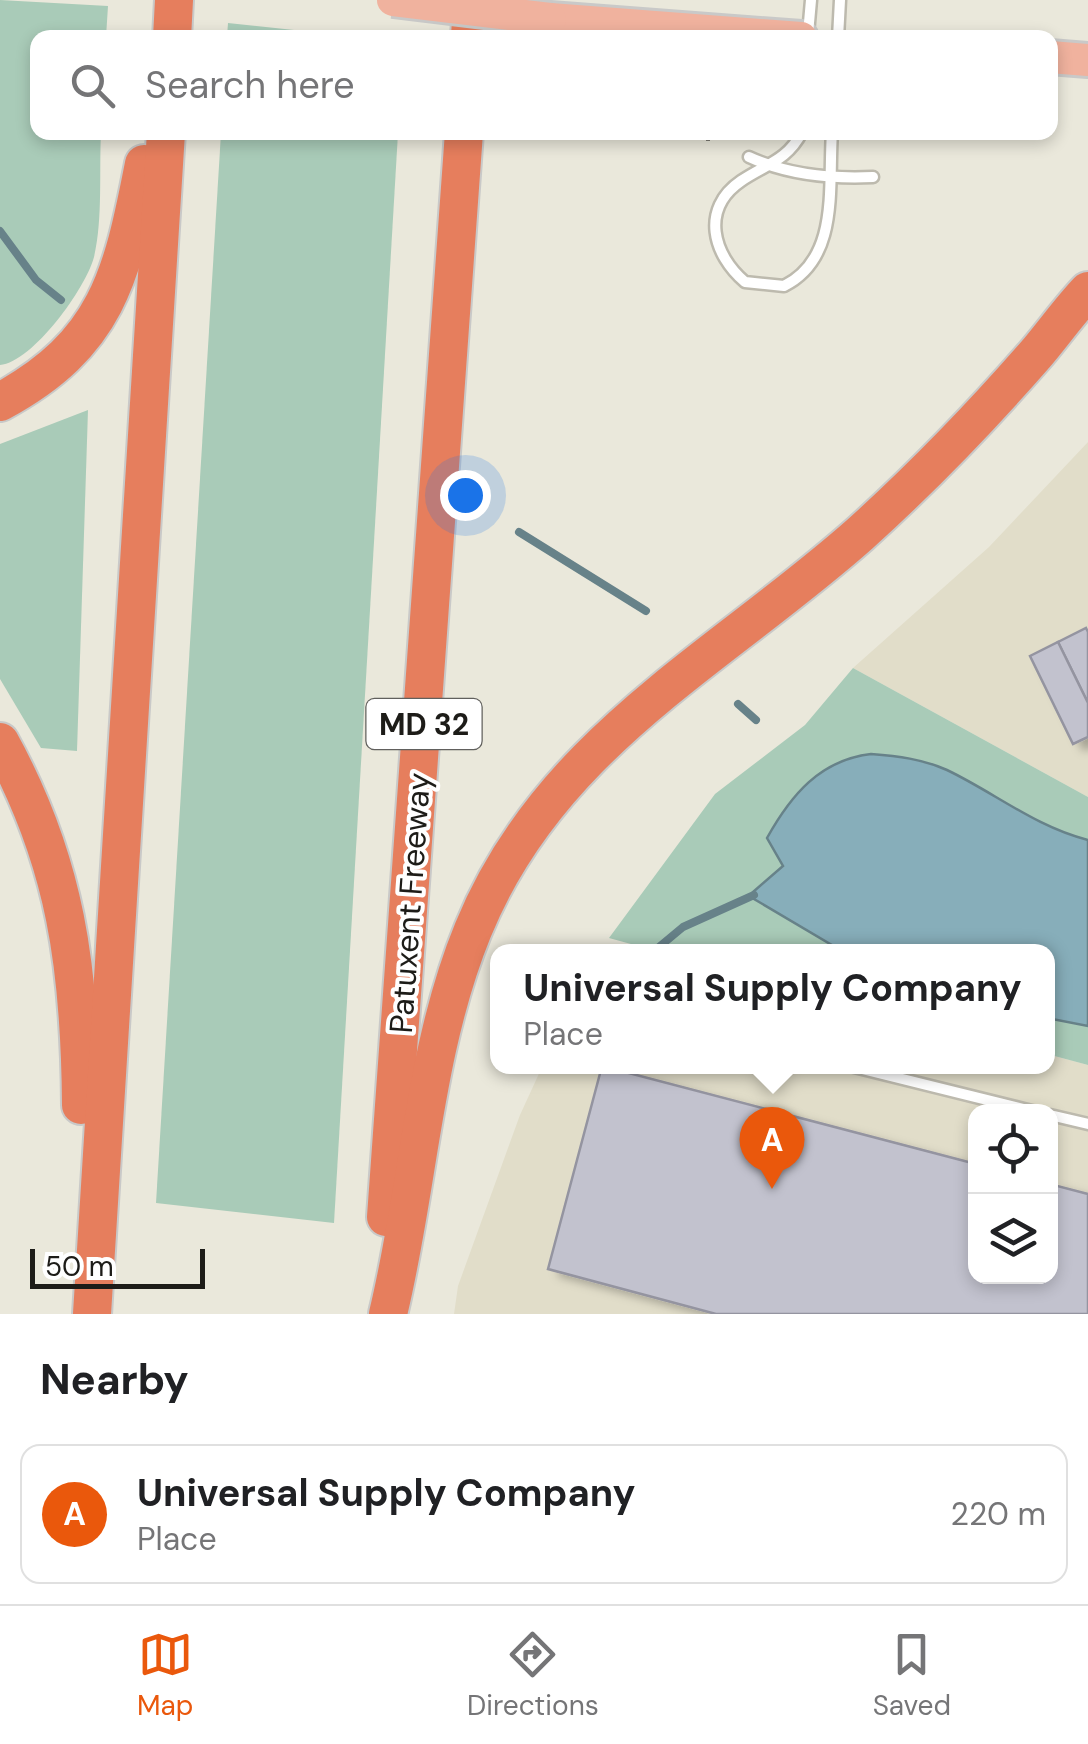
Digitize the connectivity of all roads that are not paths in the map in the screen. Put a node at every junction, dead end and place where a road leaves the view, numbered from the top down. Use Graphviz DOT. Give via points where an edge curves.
graph roads {
  1 [pos="393,0"];
  2 [pos="472,0"];
  3 [pos="810,0"];
  4 [pos="840,0"];
  5 [pos="470,30"];
  6 [pos="697,30"];
  7 [pos="805,30"];
  8 [pos="838,30"];
  9 [pos="1058,58"];
  10 [pos="1088,60"];
  11 [pos="148,140"];
  12 [pos="165,140"];
  13 [pos="463,140"];
  14 [pos="798,140"];
  15 [pos="831,140"];
  16 [pos="748,157"];
  17 [pos="772,168"];
  18 [pos="873,177"];
  19 [pos="828,178"];
  20 [pos="1087,290"];
  21 [pos="0,402"];
  22 [pos="0,742"];
  23 [pos="882,1074"];
  24 [pos="1004,1104"];
  25 [pos="1058,1117"];
  26 [pos="1088,1124"];
  27 [pos="82,1314"];
  28 [pos="92,1314"];
  29 [pos="375,1314"];
  30 [pos="388,1314"];
  1 -- 6 [label="main road, bridge"];
  2 -- 5 [label="highway"];
  3 -- 7 [label="lane"];
  4 -- 8 [label="lane"];
  9 -- 10 [label="main road"];
  11 -- 21 [label="highway" via="122,271 108,303 59,365"];
  12 -- 28 [label="highway"];
  13 -- 29 [label="highway, Patuxent Freeway / MD 32"];
  14 -- 17 [label="lane"];
  15 -- 19 [label="lane"];
  16 -- 17 [label="lane"];
  17 -- 19 [label="lane"];
  17 -- 19 [label="lane" via="728,194 714,236 729,269 765,287 784,286 815,264 824,244"];
  18 -- 19 [label="lane"];
  20 -- 30 [label="highway" via="926,472 856,537 618,726 539,815 500,876 456,974"];
  22 -- 27 [label="highway" via="50,848 68,918 80,1050"];
  23 -- 24 [label="lane"];
  25 -- 26 [label="lane"];
}
